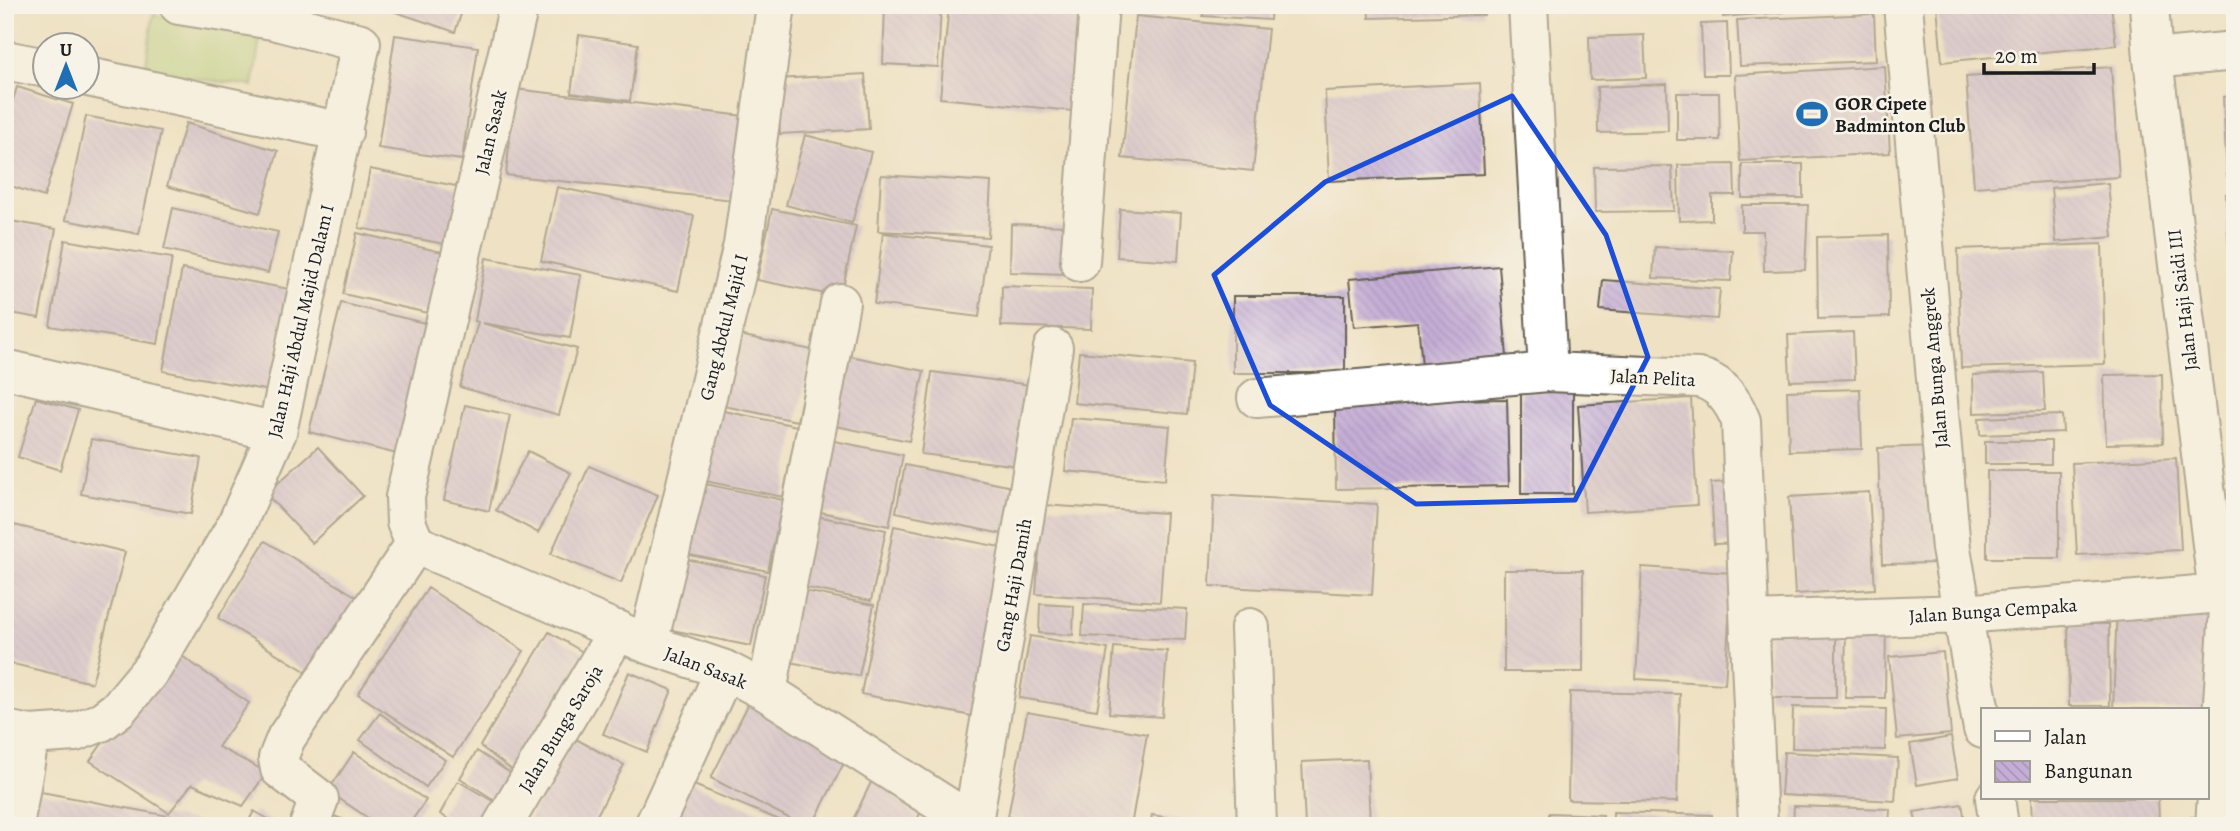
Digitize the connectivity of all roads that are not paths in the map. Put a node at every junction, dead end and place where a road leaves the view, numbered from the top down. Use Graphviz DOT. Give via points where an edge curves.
graph roads {
  1 [pos="179,5"];
  2 [pos="519,5"];
  3 [pos="776,5"];
  4 [pos="1099,5"];
  5 [pos="1528,5"];
  6 [pos="1903,5"];
  7 [pos="2149,5"];
  8 [pos="2235,51"];
  9 [pos="2152,59"];
  10 [pos="5,60"];
  11 [pos="32,65"];
  12 [pos="102,80"];
  13 [pos="343,132"];
  14 [pos="1080,262"];
  15 [pos="840,303"];
  16 [pos="1053,348"];
  17 [pos="5,369"];
  18 [pos="1548,372"];
  19 [pos="1257,398"];
  20 [pos="277,432"];
  21 [pos="415,544"];
  22 [pos="2227,593"];
  23 [pos="1963,614"];
  24 [pos="1751,621"];
  25 [pos="1250,628"];
  26 [pos="633,637"];
  27 [pos="725,670"];
  28 [pos="767,692"];
  29 [pos="1981,718"];
  30 [pos="17,733"];
  31 [pos="1994,800"];
  32 [pos="975,824"];
  33 [pos="14,826"];
  34 [pos="309,826"];
  35 [pos="502,826"];
  36 [pos="654,826"];
  37 [pos="1257,826"];
  38 [pos="1758,826"];
  39 [pos="1999,826"];
  40 [pos="2215,826"];
  1 -- 13 [label="street, Jalan Haji Abdul Majid Dalam I" via="273,20 361,43"];
  2 -- 21 [label="street, Jalan Sasak" via="405,497 406,522"];
  3 -- 26 [label="street, Gang Abdul Majid I" via="743,245"];
  4 -- 14 [label="street"];
  5 -- 18 [label="street"];
  6 -- 23 [label="street, Jalan Bunga Anggrek" via="1949,535"];
  7 -- 9 [label="street, Jalan Haji Saidi III"];
  8 -- 9 [label="street"];
  9 -- 22 [label="street, Jalan Haji Saidi III"];
  10 -- 11 [label="street"];
  12 -- 13 [label="street"];
  13 -- 20 [label="street, Jalan Haji Abdul Majid Dalam I"];
  15 -- 28 [label="street"];
  16 -- 32 [label="street, Gang Haji Damih"];
  17 -- 20 [label="street"];
  18 -- 19 [label="street, Jalan Pelita"];
  18 -- 24 [label="street, Jalan Pelita" via="1698,378 1727,396 1741,421"];
  20 -- 30 [label="street, Jalan Haji Abdul Majid Dalam I" via="236,526 153,667 118,709 75,732"];
  21 -- 26 [label="street, Jalan Sasak"];
  21 -- 34 [label="street" via="286,738 278,758 280,769 320,799"];
  22 -- 23 [label="street, Jalan Bunga Cempaka"];
  22 -- 40 [label="street, Jalan Haji Saidi III"];
  23 -- 24 [label="street, Jalan Bunga Cempaka"];
  23 -- 29 [label="street, Jalan Bunga Anggrek"];
  24 -- 38 [label="street, Jalan Pelita"];
  25 -- 37 [label="street"];
  26 -- 27 [label="street, Jalan Sasak"];
  26 -- 35 [label="street, Jalan Bunga Saroja"];
  27 -- 28 [label="street, Jalan Sasak"];
  27 -- 36 [label="street"];
  28 -- 32 [label="street, Jalan Sasak"];
  30 -- 33 [label="street"];
  31 -- 39 [label="street"];
}
